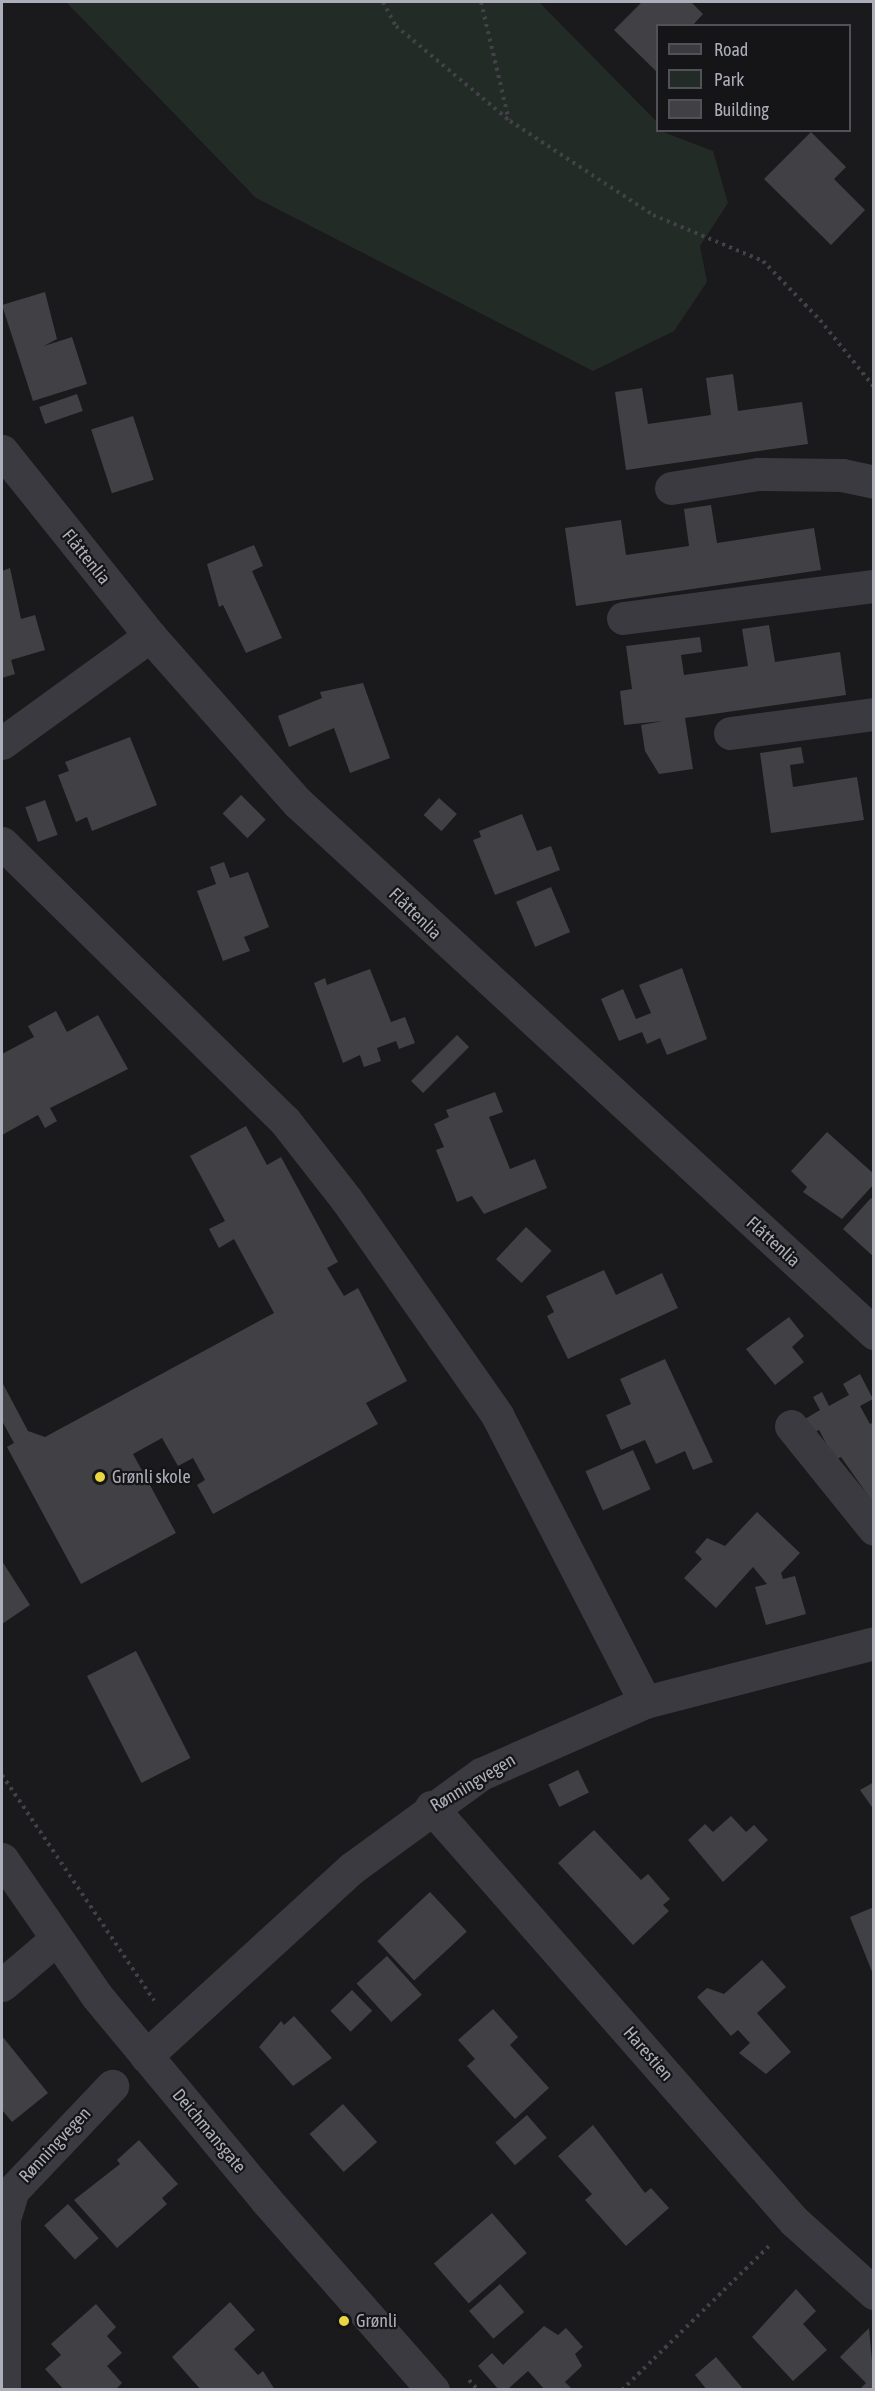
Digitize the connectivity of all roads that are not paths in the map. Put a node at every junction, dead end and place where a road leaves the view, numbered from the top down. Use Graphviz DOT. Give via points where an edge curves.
graph roads {
  1 [pos="2,451"];
  2 [pos="873,482"];
  3 [pos="671,488"];
  4 [pos="873,586"];
  5 [pos="623,618"];
  6 [pos="150,636"];
  7 [pos="873,714"];
  8 [pos="730,733"];
  9 [pos="2,743"];
  10 [pos="2,843"];
  11 [pos="873,1333"];
  12 [pos="791,1426"];
  13 [pos="873,1529"];
  14 [pos="873,1643"];
  15 [pos="645,1702"];
  16 [pos="430,1807"];
  17 [pos="2,1860"];
  18 [pos="56,1939"];
  19 [pos="8,1964"];
  20 [pos="146,2056"];
  21 [pos="112,2086"];
  22 [pos="873,2293"];
  23 [pos="4,2390"];
  24 [pos="433,2390"];
  1 -- 6 [label="street, Flåttenlia"];
  2 -- 3 [label="street" via="842,475 758,474"];
  4 -- 5 [label="street"];
  6 -- 9 [label="street"];
  6 -- 11 [label="street, Flåttenlia" via="298,803"];
  7 -- 8 [label="street"];
  10 -- 15 [label="street" via="285,1121 346,1199 497,1415"];
  12 -- 13 [label="street"];
  14 -- 15 [label="street, Rønningvegen"];
  15 -- 16 [label="street, Rønningvegen" via="481,1774"];
  16 -- 20 [label="street, Rønningvegen" via="352,1868"];
  16 -- 22 [label="street, Harestien" via="794,2221"];
  17 -- 18 [label="street, Deichmansgate"];
  18 -- 19 [label="street"];
  18 -- 20 [label="street, Deichmansgate"];
  20 -- 24 [label="street, Deichmansgate"];
  21 -- 23 [label="street, Rønningvegen" via="13,2190 4,2219"];
}
